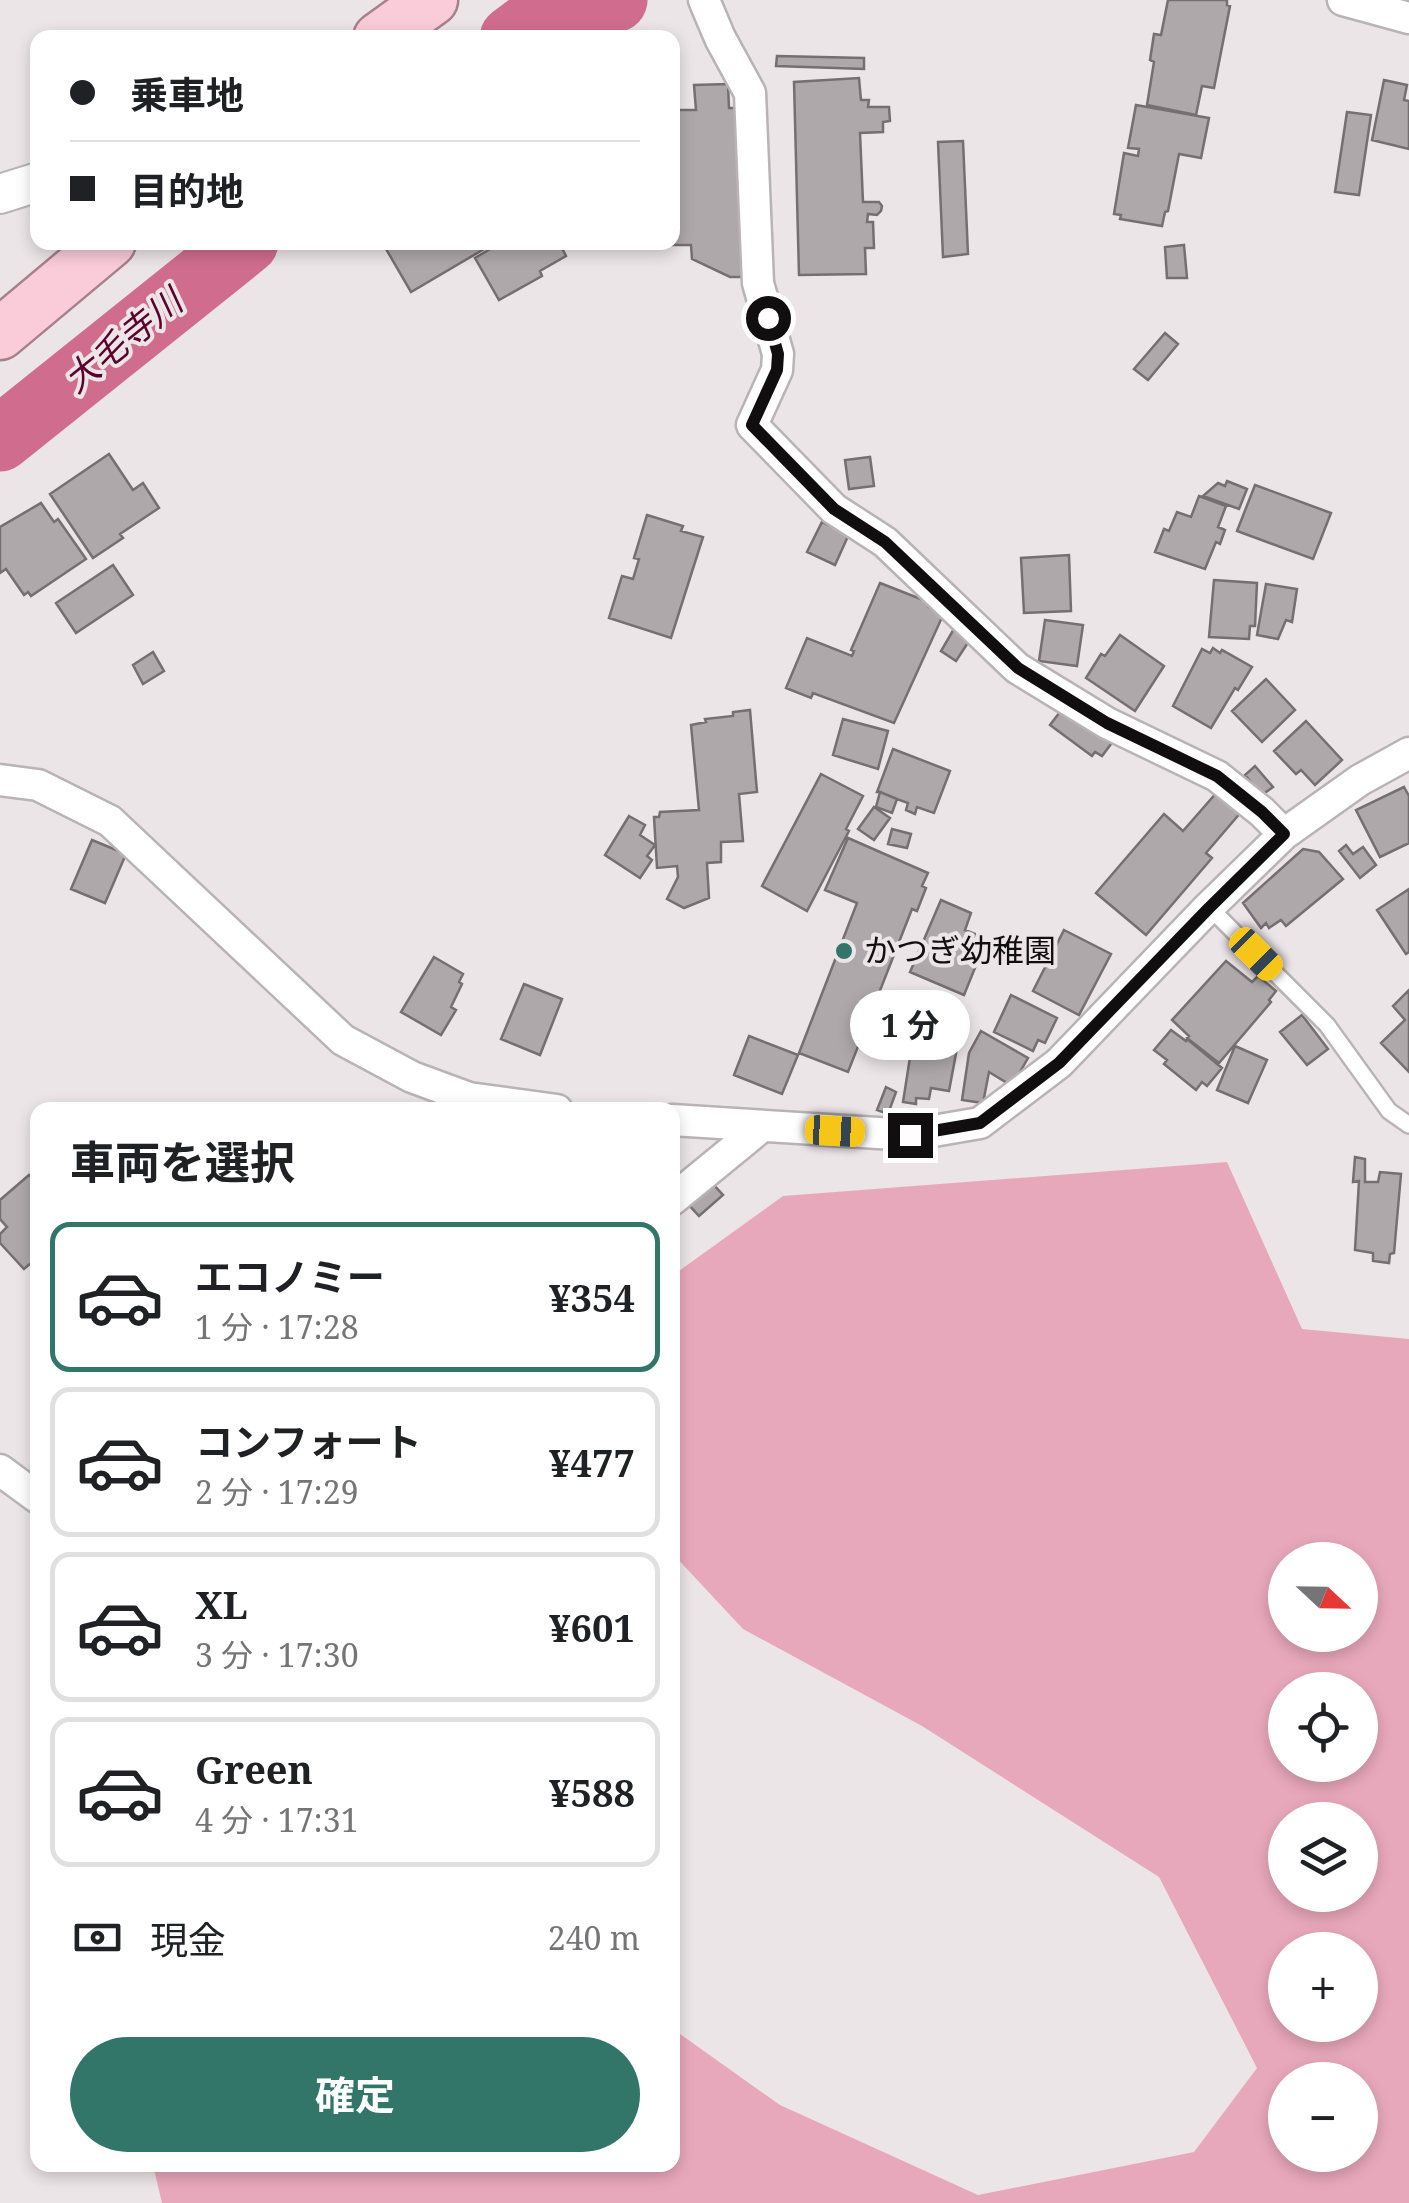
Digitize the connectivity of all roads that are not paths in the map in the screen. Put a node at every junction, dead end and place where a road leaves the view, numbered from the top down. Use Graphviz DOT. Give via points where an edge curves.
graph roads {
  1 [pos="432,0"];
  2 [pos="704,0"];
  3 [pos="1344,0"];
  4 [pos="1409,18"];
  5 [pos="390,30"];
  6 [pos="30,185"];
  7 [pos="0,194"];
  8 [pos="100,250"];
  9 [pos="0,334"];
  10 [pos="1409,753"];
  11 [pos="0,780"];
  12 [pos="1284,834"];
  13 [pos="1209,908"];
  14 [pos="498,1102"];
  15 [pos="680,1121"];
  16 [pos="1409,1125"];
  17 [pos="761,1127"];
  18 [pos="680,1193"];
  19 [pos="0,1470"];
  20 [pos="30,1492"];
  1 -- 5 [label="highway"];
  2 -- 12 [label="street" via="750,92 758,283 778,354 752,425 834,509 885,542 1018,668 1107,723 1217,776"];
  3 -- 4 [label="street"];
  6 -- 7 [label="street"];
  8 -- 9 [label="highway"];
  10 -- 12 [label="street"];
  11 -- 14 [label="street" via="38,786 110,821 343,1040 412,1077"];
  12 -- 13 [label="street"];
  13 -- 16 [label="lane" via="1326,1025 1390,1111"];
  13 -- 17 [label="street" via="1059,1063 980,1123 910,1135"];
  15 -- 17 [label="street"];
  17 -- 18 [label="street"];
  19 -- 20 [label="street"];
}
